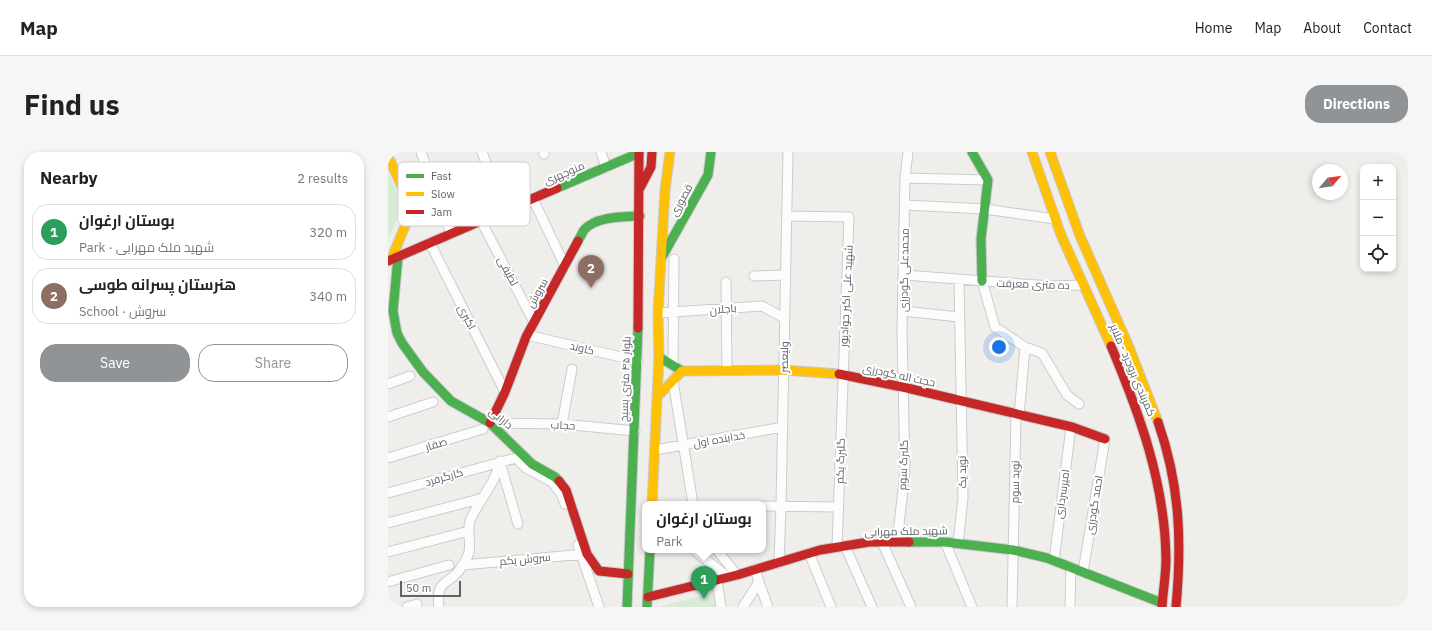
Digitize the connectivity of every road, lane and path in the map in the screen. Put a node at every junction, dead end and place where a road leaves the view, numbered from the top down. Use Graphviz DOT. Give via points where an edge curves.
graph roads {
  1 [pos="421,152"];
  2 [pos="482,152"];
  3 [pos="601,152"];
  4 [pos="639,152"];
  5 [pos="652,152"];
  6 [pos="661,152"];
  7 [pos="670,152"];
  8 [pos="711,152"];
  9 [pos="788,152"];
  10 [pos="908,152"];
  11 [pos="972,152"];
  12 [pos="1032,152"];
  13 [pos="1050,152"];
  14 [pos="388,156"];
  15 [pos="425,162"];
  16 [pos="486,162"];
  17 [pos="656,167"];
  18 [pos="606,168"];
  19 [pos="398,178"];
  20 [pos="905,178"];
  21 [pos="988,180"];
  22 [pos="640,188"];
  23 [pos="665,190"];
  24 [pos="533,199"];
  25 [pos="530,200"];
  26 [pos="905,205"];
  27 [pos="985,209"];
  28 [pos="640,216"];
  29 [pos="787,216"];
  30 [pos="1055,219"];
  31 [pos="405,226"];
  32 [pos="448,226"];
  33 [pos="469,226"];
  34 [pos="484,226"];
  35 [pos="451,234"];
  36 [pos="430,243"];
  37 [pos="662,257"];
  38 [pos="392,259"];
  39 [pos="674,259"];
  40 [pos="565,266"];
  41 [pos="785,275"];
  42 [pos="904,275"];
  43 [pos="754,276"];
  44 [pos="959,280"];
  45 [pos="982,281"];
  46 [pos="726,282"];
  47 [pos="1083,285"];
  48 [pos="728,308"];
  49 [pos="903,311"];
  50 [pos="673,312"];
  51 [pos="658,313"];
  52 [pos="959,317"];
  53 [pos="784,318"];
  54 [pos="534,322"];
  55 [pos="527,335"];
  56 [pos="1025,347"];
  57 [pos="659,356"];
  58 [pos="638,361"];
  59 [pos="673,365"];
  60 [pos="572,369"];
  61 [pos="728,370"];
  62 [pos="784,370"];
  63 [pos="682,371"];
  64 [pos="842,375"];
  65 [pos="410,376"];
  66 [pos="673,381"];
  67 [pos="388,384"];
  68 [pos="904,388"];
  69 [pos="505,392"];
  70 [pos="657,397"];
  71 [pos="961,400"];
  72 [pos="433,402"];
  73 [pos="1079,404"];
  74 [pos="1018,415"];
  75 [pos="388,417"];
  76 [pos="490,423"];
  77 [pos="562,424"];
  78 [pos="783,427"];
  79 [pos="1071,427"];
  80 [pos="483,429"];
  81 [pos="635,431"];
  82 [pos="1105,439"];
  83 [pos="683,445"];
  84 [pos="654,450"];
  85 [pos="388,458"];
  86 [pos="500,461"];
  87 [pos="388,493"];
  88 [pos="482,498"];
  89 [pos="652,501"];
  90 [pos="692,501"];
  91 [pos="766,506"];
  92 [pos="782,506"];
  93 [pos="838,507"];
  94 [pos="388,523"];
  95 [pos="518,524"];
  96 [pos="469,531"];
  97 [pos="882,542"];
  98 [pos="897,542"];
  99 [pos="945,542"];
  100 [pos="958,543"];
  101 [pos="841,547"];
  102 [pos="1013,550"];
  103 [pos="388,552"];
  104 [pos="650,553"];
  105 [pos="698,553"];
  106 [pos="719,553"];
  107 [pos="808,553"];
  108 [pos="584,554"];
  109 [pos="1054,561"];
  110 [pos="779,562"];
  111 [pos="449,565"];
  112 [pos="463,565"];
  113 [pos="1071,567"];
  114 [pos="755,569"];
  115 [pos="1083,572"];
  116 [pos="628,574"];
  117 [pos="732,576"];
  118 [pos="718,580"];
  119 [pos="388,582"];
  120 [pos="759,582"];
  121 [pos="648,597"];
  122 [pos="417,604"];
  123 [pos="1162,605"];
  124 [pos="407,607"];
  125 [pos="439,607"];
  126 [pos="599,607"];
  127 [pos="627,607"];
  128 [pos="647,607"];
  129 [pos="721,607"];
  130 [pos="743,607"];
  131 [pos="768,607"];
  132 [pos="831,607"];
  133 [pos="872,607"];
  134 [pos="911,607"];
  135 [pos="972,607"];
  136 [pos="1012,607"];
  137 [pos="1070,607"];
  138 [pos="1176,607"];
  1 -- 15 [label="street"];
  2 -- 16 [label="street"];
  3 -- 18 [label="street"];
  4 -- 18 [label="main road, منوچهری"];
  4 -- 22 [label="main road, بلوار ۴۵ متری بسیج"];
  5 -- 17 [label="main road"];
  6 -- 17 [label="main road"];
  7 -- 23 [label="main road"];
  8 -- 37 [label="main road, قصوری" via="708,175"];
  9 -- 29 [label="street, ولیعصر"];
  10 -- 20 [label="street, محمدعلی گودرزی"];
  11 -- 21 [label="main road"];
  12 -- 30 [label="main road, کمربندی بروجرد - ملایر"];
  13 -- 138 [label="main road, کمربندی بروجرد - ملایر" via="1076,227 1143,379 1163,435 1174,480 1180,524 1181,557"];
  14 -- 19 [label="main road, دارابی"];
  17 -- 22 [label="main road"];
  17 -- 23 [label="main road"];
  18 -- 24 [label="main road, منوچهری"];
  20 -- 21 [label="street"];
  20 -- 26 [label="street, محمدعلی گودرزی"];
  21 -- 27 [label="main road"];
  22 -- 28 [label="main road, بلوار ۴۵ متری بسیج"];
  23 -- 37 [label="main road"];
  24 -- 25 [label="main road, منوچهری"];
  24 -- 40 [label="street"];
  26 -- 27 [label="street"];
  26 -- 42 [label="street, محمدعلی گودرزی"];
  27 -- 30 [label="street"];
  27 -- 45 [label="main road" via="981,239"];
  28 -- 40 [label="main road, سروش" via="608,218 591,224 585,229"];
  28 -- 58 [label="main road, بلوار ۴۵ متری بسیج"];
  29 -- 41 [label="street, ولیعصر"];
  29 -- 64 [label="street, شهید علی اکبر جوادپور" via="849,217"];
  30 -- 47 [label="main road, کمربندی بروجرد - ملایر"];
  31 -- 38 [label="main road, دارابی"];
  32 -- 35 [label="street"];
  33 -- 35 [label="main road, منوچهری"];
  34 -- 54 [label="street, لطیفی"];
  35 -- 36 [label="main road, منوچهری"];
  36 -- 38 [label="main road, منوچهری"];
  36 -- 69 [label="street, اکبری"];
  37 -- 51 [label="main road"];
  38 -- 76 [label="main road, دارابی" via="393,311 402,343 423,372 451,401"];
  39 -- 50 [label="street"];
  40 -- 54 [label="main road, سروش"];
  41 -- 43 [label="street"];
  41 -- 53 [label="street, ولیعصر"];
  42 -- 44 [label="street, ده متری معرفت"];
  42 -- 49 [label="street, محمدعلی گودرزی"];
  44 -- 45 [label="street, ده متری معرفت"];
  44 -- 52 [label="street, نوید یک"];
  45 -- 47 [label="street, ده متری معرفت" via="1050,286"];
  45 -- 56 [label="street" via="995,327"];
  46 -- 48 [label="street"];
  47 -- 123 [label="main road, کمربندی بروجرد - ملایر" via="1134,401 1153,455 1163,508 1166,549"];
  48 -- 50 [label="street, باجلان"];
  48 -- 53 [label="street, باجلان" via="762,306"];
  48 -- 61 [label="street"];
  49 -- 52 [label="street"];
  49 -- 68 [label="street, محمدعلی گودرزی"];
  50 -- 51 [label="street, باجلان"];
  50 -- 59 [label="street"];
  51 -- 57 [label="main road"];
  52 -- 71 [label="street, نوید یک"];
  53 -- 62 [label="street, ولیعصر"];
  54 -- 55 [label="main road, سروش"];
  55 -- 58 [label="street, کاوند"];
  55 -- 69 [label="main road, سروش"];
  56 -- 73 [label="street" via="1042,353 1067,395"];
  56 -- 74 [label="street, نوید سوم"];
  57 -- 59 [label="main road"];
  57 -- 70 [label="main road"];
  58 -- 81 [label="main road, بلوار ۴۵ متری بسیج"];
  59 -- 63 [label="main road"];
  60 -- 77 [label="street"];
  61 -- 62 [label="main road, حجت اله گودرزی"];
  61 -- 63 [label="main road, حجت اله گودرزی"];
  62 -- 64 [label="main road, حجت اله گودرزی"];
  62 -- 78 [label="street, ولیعصر"];
  63 -- 66 [label="main road"];
  64 -- 68 [label="main road, حجت اله گودرزی"];
  64 -- 93 [label="street, گلبرگ یکم"];
  65 -- 67 [label="street"];
  66 -- 70 [label="main road"];
  66 -- 83 [label="street"];
  68 -- 71 [label="main road, حجت اله گودرزی"];
  68 -- 98 [label="street, گلبرگ سوم" via="905,472"];
  69 -- 76 [label="main road, سروش"];
  70 -- 84 [label="main road"];
  71 -- 74 [label="main road, حجت اله گودرزی"];
  71 -- 100 [label="street, نوید یک" via="963,498"];
  72 -- 75 [label="street"];
  74 -- 79 [label="main road, حجت اله گودرزی"];
  74 -- 102 [label="street, نوید سوم"];
  76 -- 77 [label="street, حجاب"];
  76 -- 108 [label="main road, دارابی" via="532,464 555,477 566,490"];
  77 -- 81 [label="street, حجاب"];
  78 -- 83 [label="street, خدابنده اول"];
  78 -- 92 [label="street, ولیعصر"];
  79 -- 82 [label="main road, حجت اله گودرزی"];
  79 -- 109 [label="street, امیرسرداری"];
  80 -- 85 [label="street, صفار"];
  81 -- 116 [label="main road, بلوار ۴۵ متری بسیج"];
  82 -- 115 [label="street, احمد گودرزی"];
  83 -- 84 [label="street, خدابنده اول"];
  83 -- 90 [label="street"];
  84 -- 89 [label="main road"];
  86 -- 87 [label="street, کارگرفرد"];
  86 -- 88 [label="street"];
  86 -- 95 [label="street"];
  86 -- 108 [label="street, کارگرفرد" via="516,458 526,468 552,482 562,495"];
  88 -- 94 [label="street"];
  88 -- 96 [label="street" via="470,522"];
  91 -- 92 [label="street"];
  92 -- 93 [label="street"];
  92 -- 110 [label="street, ولیعصر"];
  93 -- 101 [label="street, گلبرگ یکم"];
  96 -- 103 [label="street"];
  96 -- 112 [label="street" via="469,552"];
  97 -- 98 [label="main road, شهید ملک مهرابی"];
  97 -- 101 [label="main road, شهید ملک مهرابی"];
  97 -- 134 [label="street"];
  98 -- 99 [label="main road, شهید ملک مهرابی"];
  99 -- 100 [label="main road, شهید ملک مهرابی"];
  99 -- 135 [label="street"];
  100 -- 102 [label="main road, شهید ملک مهرابی"];
  101 -- 107 [label="main road, شهید ملک مهرابی"];
  101 -- 133 [label="street"];
  102 -- 109 [label="main road, شهید ملک مهرابی"];
  102 -- 136 [label="street, نوید سوم"];
  104 -- 121 [label="main road"];
  105 -- 117 [label="street"];
  106 -- 117 [label="street"];
  107 -- 110 [label="main road, شهید ملک مهرابی"];
  107 -- 132 [label="street"];
  108 -- 112 [label="street, سروش یکم"];
  108 -- 116 [label="main road, دارابی" via="599,571"];
  108 -- 126 [label="street, کارگرفرد"];
  109 -- 113 [label="main road, شهید ملک مهرابی"];
  110 -- 114 [label="main road, شهید ملک مهرابی"];
  111 -- 119 [label="street"];
  112 -- 125 [label="street" via="457,574 441,584 438,594"];
  113 -- 115 [label="main road, شهید ملک مهرابی"];
  113 -- 137 [label="street"];
  114 -- 117 [label="main road, شهید ملک مهرابی"];
  114 -- 120 [label="street"];
  115 -- 123 [label="main road, شهید ملک مهرابی"];
  116 -- 127 [label="main road, بلوار ۴۵ متری بسیج"];
  117 -- 118 [label="main road, شهید ملک مهرابی"];
  118 -- 121 [label="main road, شهید ملک مهرابی"];
  118 -- 129 [label="street"];
  120 -- 130 [label="street"];
  120 -- 131 [label="street"];
  121 -- 128 [label="main road"];
  122 -- 124 [label="street"];
}
